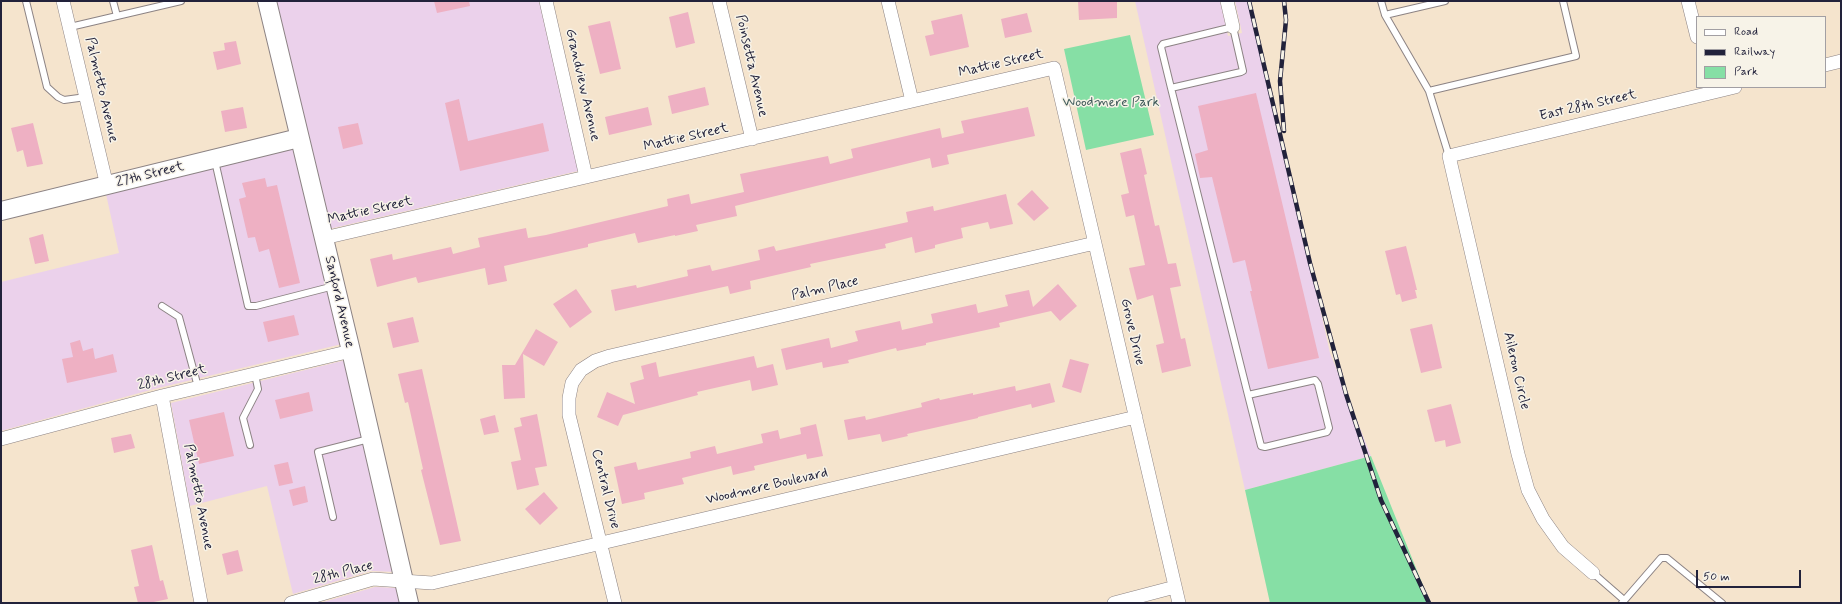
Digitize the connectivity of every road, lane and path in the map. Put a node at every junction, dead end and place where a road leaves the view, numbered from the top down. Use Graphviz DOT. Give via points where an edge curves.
graph roads {
  1 [pos="26,1"];
  2 [pos="63,1"];
  3 [pos="113,1"];
  4 [pos="181,1"];
  5 [pos="267,1"];
  6 [pos="546,1"];
  7 [pos="719,1"];
  8 [pos="888,1"];
  9 [pos="1227,1"];
  10 [pos="1381,1"];
  11 [pos="1445,1"];
  12 [pos="1563,1"];
  13 [pos="1688,1"];
  14 [pos="1385,15"];
  15 [pos="117,16"];
  16 [pos="1233,26"];
  17 [pos="70,27"];
  18 [pos="1696,32"];
  19 [pos="1841,62"];
  20 [pos="1826,65"];
  21 [pos="1054,68"];
  22 [pos="1171,88"];
  23 [pos="1727,88"];
  24 [pos="1710,90"];
  25 [pos="1429,91"];
  26 [pos="86,97"];
  27 [pos="912,101"];
  28 [pos="299,138"];
  29 [pos="752,139"];
  30 [pos="1449,156"];
  31 [pos="214,159"];
  32 [pos="586,177"];
  33 [pos="107,186"];
  34 [pos="1,211"];
  35 [pos="324,238"];
  36 [pos="1095,243"];
  37 [pos="335,286"];
  38 [pos="162,306"];
  39 [pos="351,350"];
  40 [pos="255,374"];
  41 [pos="572,383"];
  42 [pos="198,388"];
  43 [pos="1248,395"];
  44 [pos="162,396"];
  45 [pos="1136,417"];
  46 [pos="371,438"];
  47 [pos="1,439"];
  48 [pos="250,445"];
  49 [pos="333,517"];
  50 [pos="602,542"];
  51 [pos="1593,573"];
  52 [pos="404,581"];
  53 [pos="1175,587"];
  54 [pos="1624,602"];
  55 [pos="201,603"];
  56 [pos="291,603"];
  57 [pos="409,603"];
  58 [pos="615,603"];
  59 [pos="1114,603"];
  60 [pos="1179,603"];
  61 [pos="1722,603"];
  1 -- 26 [label="lane" via="47,87 64,100"];
  2 -- 17 [label="street, Palmetto Avenue"];
  3 -- 15 [label="lane"];
  4 -- 15 [label="lane"];
  5 -- 28 [label="main road, Sanford Avenue"];
  6 -- 32 [label="street, Grandview Avenue"];
  7 -- 29 [label="street, Poinsetta Avenue"];
  8 -- 27 [label="street"];
  9 -- 16 [label="street"];
  10 -- 14 [label="lane"];
  11 -- 14 [label="lane"];
  12 -- 25 [label="lane" via="1576,56"];
  13 -- 18 [label="street"];
  14 -- 25 [label="lane"];
  15 -- 17 [label="lane"];
  16 -- 22 [label="lane" via="1164,44 1162,47"];
  16 -- 22 [label="lane" via="1243,71"];
  17 -- 26 [label="street, Palmetto Avenue"];
  19 -- 20 [label="street"];
  21 -- 27 [label="street, Mattie Street"];
  21 -- 36 [label="street, Grove Drive"];
  22 -- 43 [label="lane"];
  23 -- 24 [label="street, East 28th Street"];
  24 -- 30 [label="street, East 28th Street"];
  25 -- 30 [label="lane"];
  26 -- 33 [label="street, Palmetto Avenue"];
  27 -- 29 [label="street, Mattie Street"];
  28 -- 31 [label="main road, 27th Street"];
  28 -- 35 [label="main road, Sanford Avenue"];
  29 -- 32 [label="street, Mattie Street"];
  30 -- 51 [label="street, Aileron Circle" via="1528,490 1543,519 1563,547"];
  31 -- 33 [label="main road, 27th Street"];
  31 -- 37 [label="lane" via="248,306"];
  32 -- 35 [label="street, Mattie Street"];
  33 -- 34 [label="main road, 27th Street"];
  35 -- 37 [label="main road, Sanford Avenue"];
  36 -- 41 [label="street, Palm Place" via="610,356 595,361 581,370"];
  36 -- 45 [label="street, Grove Drive"];
  37 -- 39 [label="main road, Sanford Avenue"];
  38 -- 42 [label="lane" via="178,317"];
  39 -- 40 [label="street, 28th Street"];
  39 -- 46 [label="main road, Sanford Avenue"];
  40 -- 42 [label="street, 28th Street"];
  40 -- 48 [label="lane" via="258,390 243,418"];
  41 -- 50 [label="street, Central Drive" via="569,415"];
  42 -- 44 [label="street, 28th Street"];
  43 -- 43 [label="lane" via="1261,446 1327,432 1329,428 1315,380"];
  44 -- 47 [label="street, 28th Street"];
  44 -- 55 [label="street, Palmetto Avenue"];
  45 -- 50 [label="street, Woodmere Boulevard"];
  45 -- 53 [label="street, Grove Drive"];
  46 -- 49 [label="lane" via="318,452"];
  46 -- 52 [label="main road, Sanford Avenue"];
  50 -- 52 [label="street, Woodmere Boulevard" via="432,583"];
  50 -- 58 [label="street, Central Drive"];
  51 -- 54 [label="lane"];
  52 -- 56 [label="street, 28th Place" via="373,579"];
  52 -- 57 [label="main road, Sanford Avenue"];
  53 -- 59 [label="street"];
  53 -- 60 [label="street, Grove Drive"];
  54 -- 61 [label="lane" via="1661,558 1667,558"];
}
